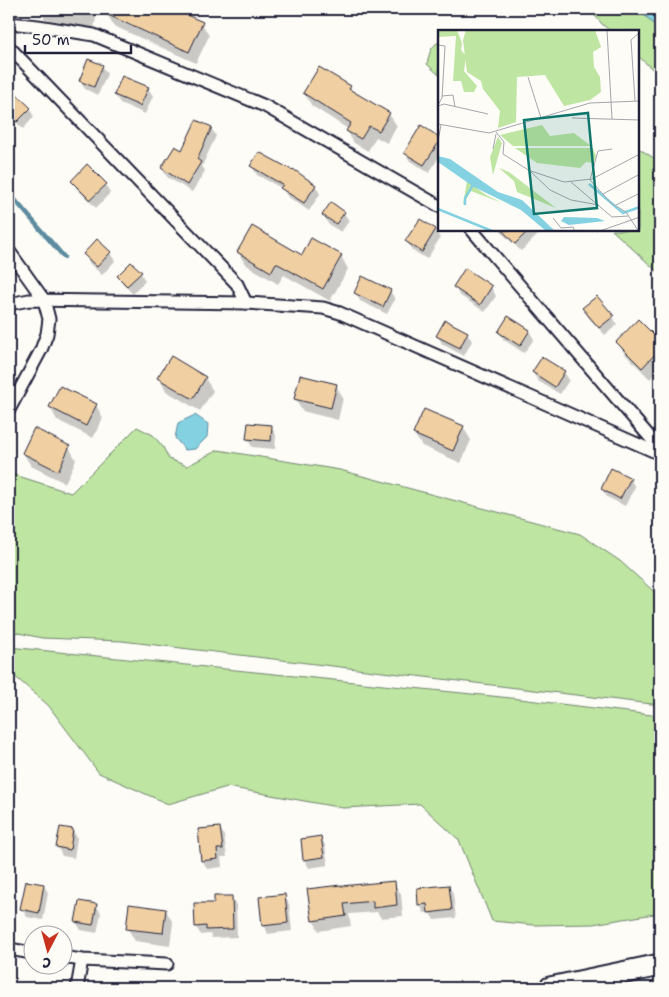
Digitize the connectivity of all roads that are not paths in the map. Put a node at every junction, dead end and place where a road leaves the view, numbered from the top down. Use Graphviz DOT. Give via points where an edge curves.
graph roads {
  1 [pos="9,23"];
  2 [pos="9,47"];
  3 [pos="438,205"];
  4 [pos="473,231"];
  5 [pos="9,251"];
  6 [pos="44,300"];
  7 [pos="246,303"];
  8 [pos="9,304"];
  9 [pos="9,410"];
  10 [pos="660,449"];
  11 [pos="660,454"];
  12 [pos="9,949"];
  13 [pos="22,951"];
  14 [pos="72,958"];
  15 [pos="82,960"];
  16 [pos="167,964"];
  17 [pos="660,966"];
  18 [pos="77,988"];
  19 [pos="550,988"];
  1 -- 3 [label="street" via="94,35 266,106"];
  2 -- 7 [label="street" via="237,284"];
  4 -- 10 [label="street"];
  5 -- 6 [label="street"];
  6 -- 7 [label="street"];
  6 -- 8 [label="street"];
  6 -- 9 [label="street" via="49,319 47,334"];
  7 -- 11 [label="street" via="323,308 340,313"];
  12 -- 13 [label="street"];
  14 -- 15 [label="street"];
  15 -- 16 [label="street"];
  15 -- 18 [label="street"];
  17 -- 19 [label="highway"];
}
